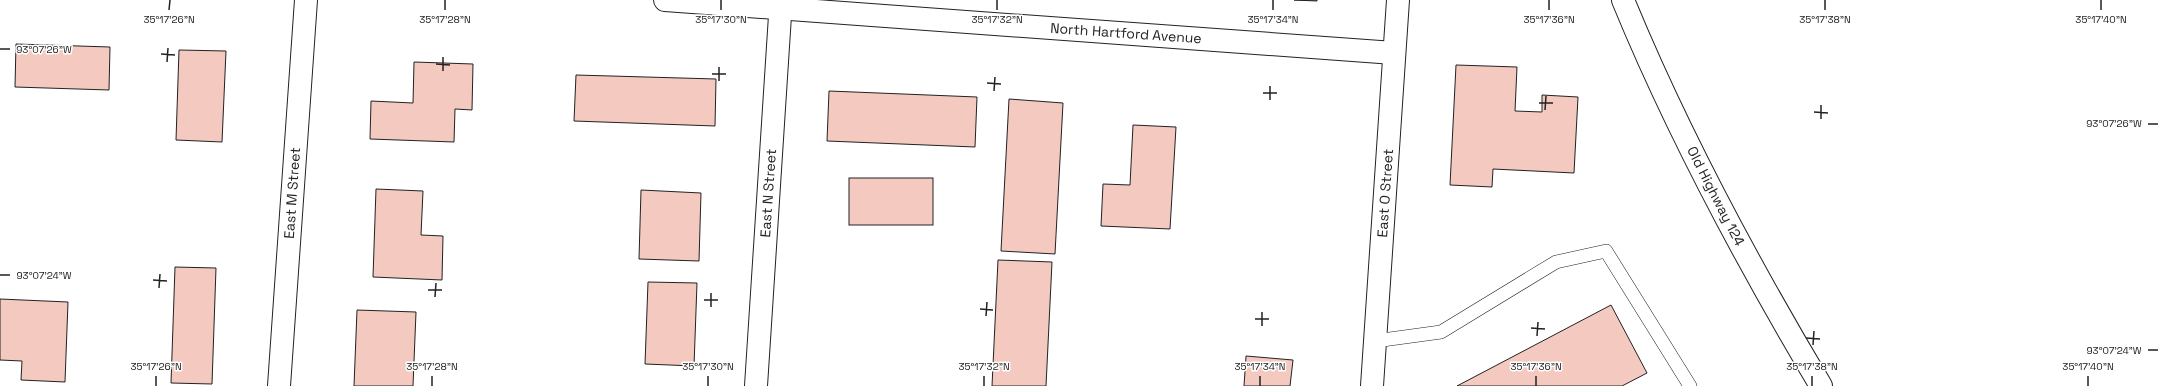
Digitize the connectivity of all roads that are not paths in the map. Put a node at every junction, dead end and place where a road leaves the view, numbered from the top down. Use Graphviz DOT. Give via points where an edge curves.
graph roads {
  1 [pos="306,0"];
  2 [pos="665,0"];
  3 [pos="1398,0"];
  4 [pos="1623,0"];
  5 [pos="781,4"];
  6 [pos="1394,54"];
  7 [pos="1375,341"];
  8 [pos="279,386"];
  9 [pos="756,386"];
  10 [pos="1372,386"];
  11 [pos="1690,386"];
  12 [pos="1821,386"];
  1 -- 8 [label="street, East M Street"];
  2 -- 5 [label="street, North Hartford Avenue"];
  3 -- 6 [label="street, East O Street"];
  4 -- 12 [label="street, Old Highway 124" via="1665,98 1735,236"];
  5 -- 6 [label="street, North Hartford Avenue"];
  5 -- 9 [label="street, East N Street"];
  6 -- 7 [label="street, East O Street"];
  7 -- 10 [label="street, East O Street"];
  7 -- 11 [label="lane" via="1440,332 1556,262 1606,251"];
}
